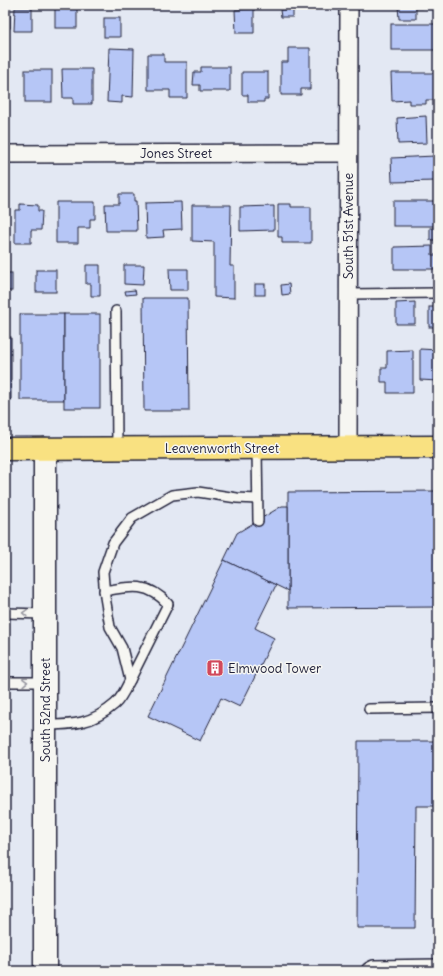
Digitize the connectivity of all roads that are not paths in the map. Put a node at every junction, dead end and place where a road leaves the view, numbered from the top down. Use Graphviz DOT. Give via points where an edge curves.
graph roads {
  1 [pos="349,5"];
  2 [pos="348,153"];
  3 [pos="5,154"];
  4 [pos="438,293"];
  5 [pos="348,294"];
  6 [pos="116,311"];
  7 [pos="438,446"];
  8 [pos="348,447"];
  9 [pos="117,448"];
  10 [pos="257,448"];
  11 [pos="5,449"];
  12 [pos="45,449"];
  13 [pos="257,499"];
  14 [pos="258,521"];
  15 [pos="104,591"];
  16 [pos="5,613"];
  17 [pos="45,614"];
  18 [pos="130,680"];
  19 [pos="5,682"];
  20 [pos="45,682"];
  21 [pos="438,708"];
  22 [pos="369,709"];
  23 [pos="45,725"];
  24 [pos="438,968"];
  25 [pos="45,971"];
  26 [pos="370,971"];
  1 -- 2 [label="street, South 51st Avenue"];
  2 -- 3 [label="street, Jones Street"];
  2 -- 5 [label="street, South 51st Avenue"];
  4 -- 5 [label="lane"];
  5 -- 8 [label="street, South 51st Avenue"];
  6 -- 9 [label="lane"];
  7 -- 8 [label="main road, Leavenworth Street"];
  8 -- 10 [label="main road, Leavenworth Street"];
  9 -- 10 [label="main road, Leavenworth Street"];
  9 -- 12 [label="main road, Leavenworth Street"];
  10 -- 13 [label="lane"];
  11 -- 12 [label="main road, Leavenworth Street"];
  12 -- 17 [label="street, South 52nd Street"];
  13 -- 14 [label="lane"];
  13 -- 15 [label="lane" via="198,492 172,495 132,518 113,543 103,572"];
  15 -- 18 [label="lane" via="110,627 122,648"];
  15 -- 18 [label="lane" via="135,586 158,593 168,604"];
  17 -- 16 [label="lane, one-way"];
  17 -- 20 [label="street, South 52nd Street"];
  18 -- 23 [label="lane" via="116,704 86,722 75,725"];
  19 -- 20 [label="lane, one-way"];
  20 -- 23 [label="street, South 52nd Street"];
  21 -- 22 [label="lane"];
  23 -- 25 [label="street, South 52nd Street"];
  24 -- 26 [label="street"];
}
